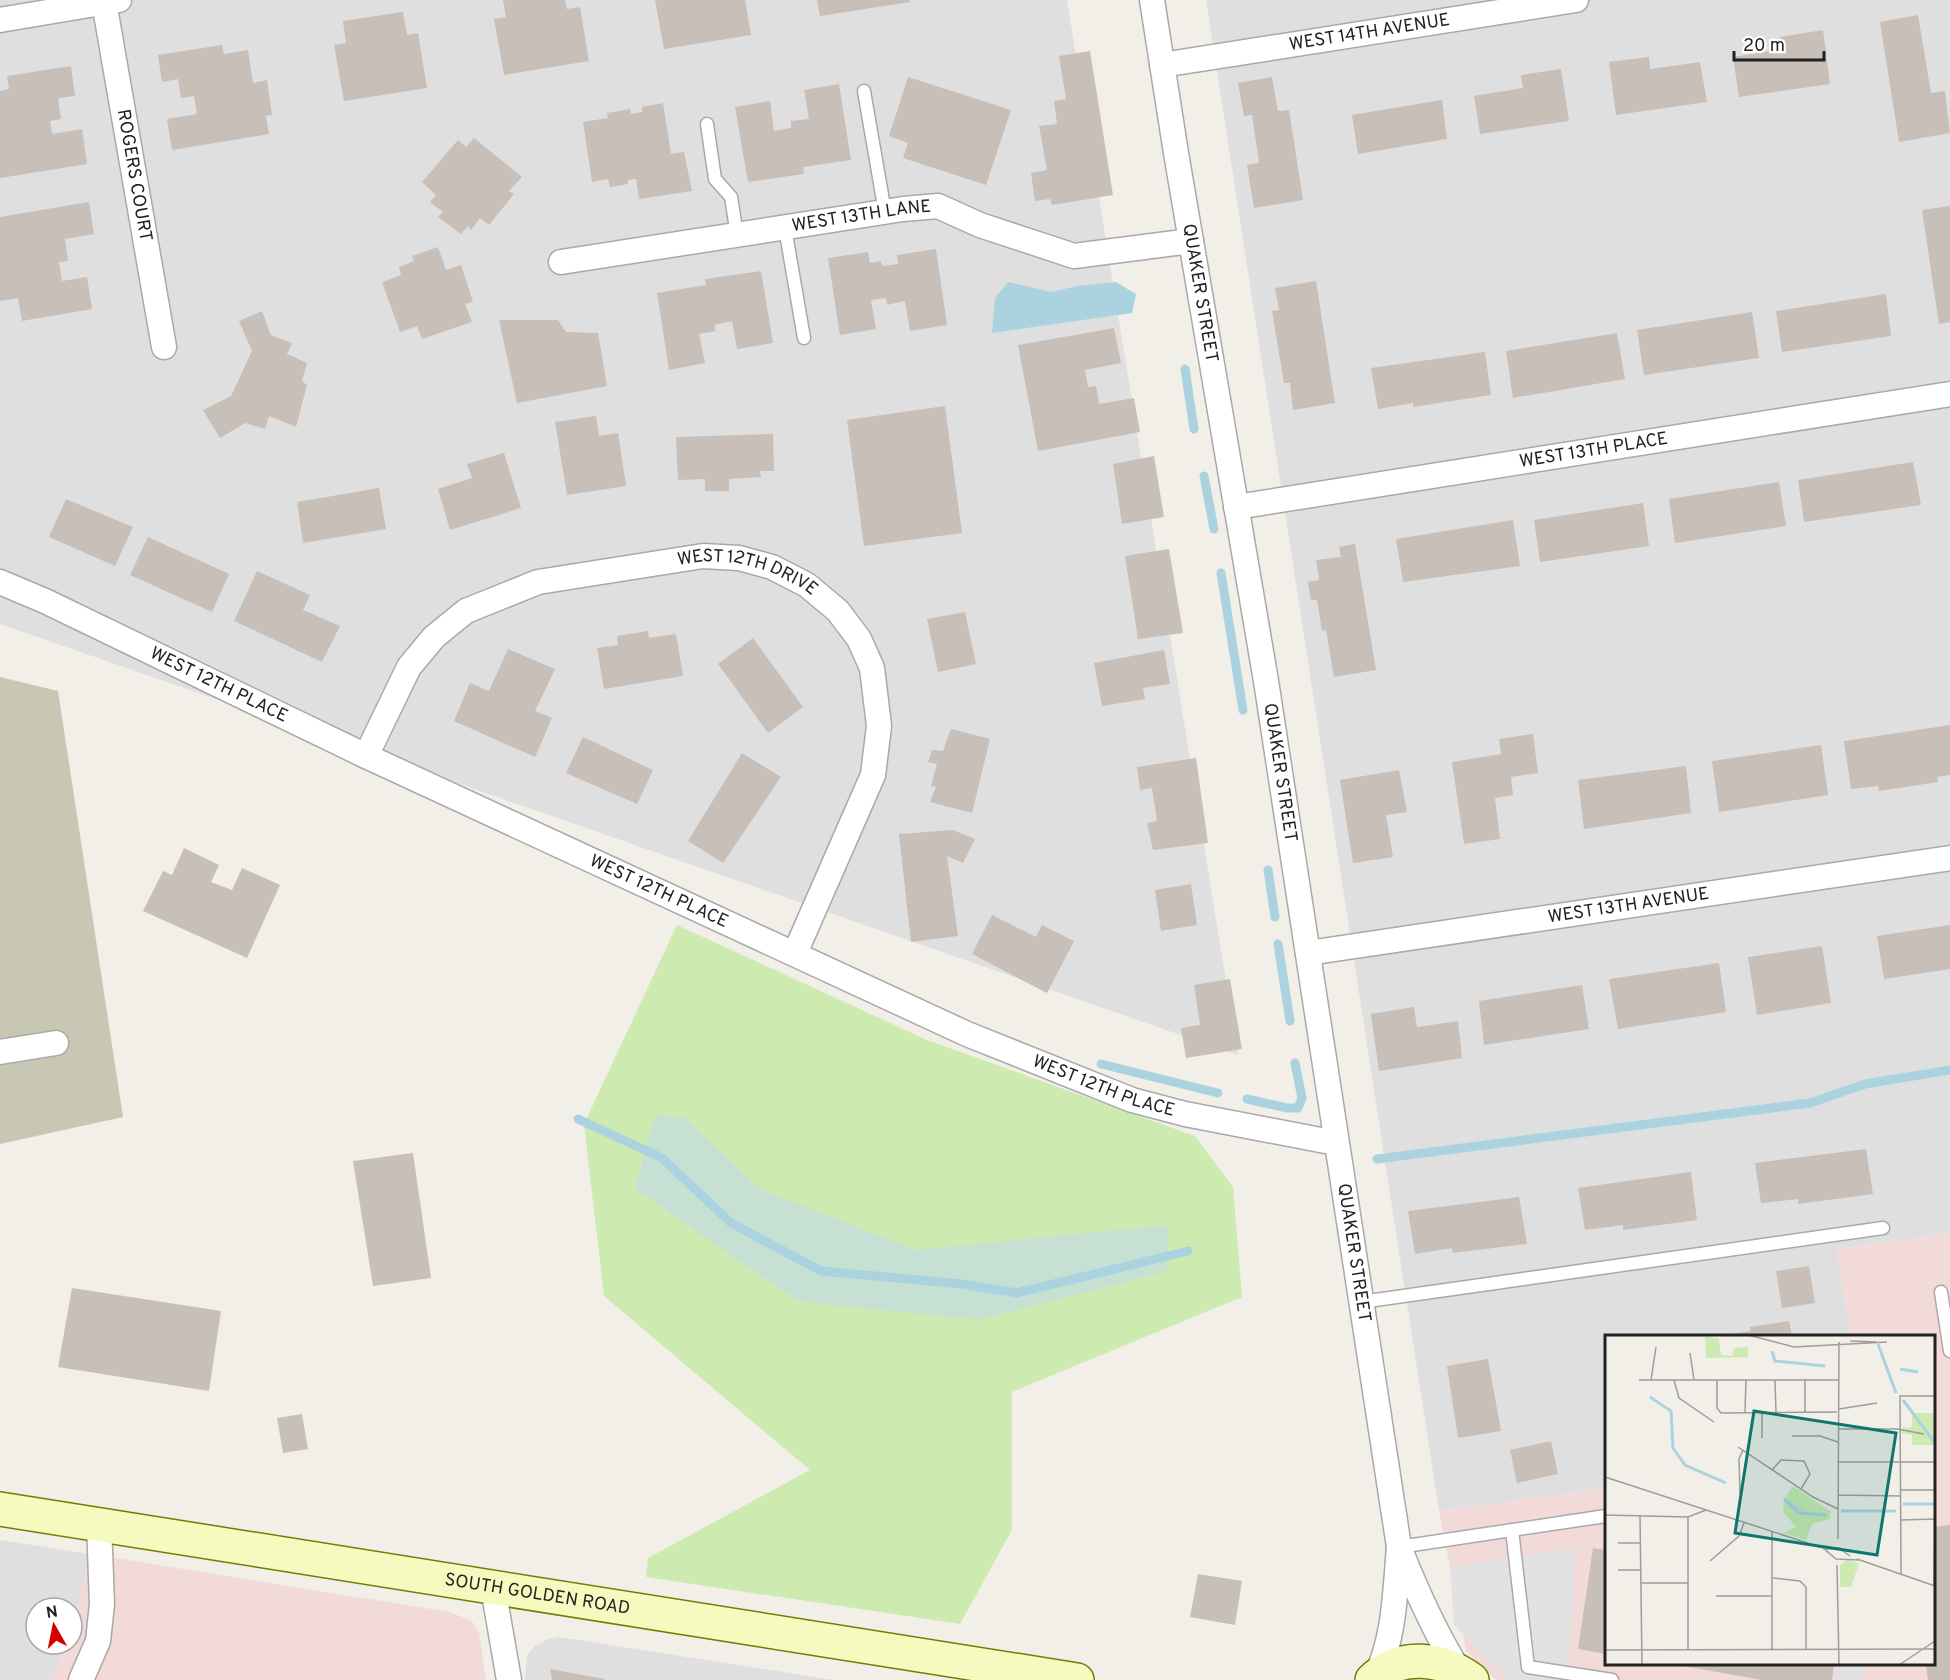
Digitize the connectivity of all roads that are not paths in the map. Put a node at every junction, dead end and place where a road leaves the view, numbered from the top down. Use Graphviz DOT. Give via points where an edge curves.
graph roads {
  1 [pos="1152,0"];
  2 [pos="112,1"];
  3 [pos="1566,1"];
  4 [pos="0,20"];
  5 [pos="1161,65"];
  6 [pos="864,91"];
  7 [pos="707,124"];
  8 [pos="885,212"];
  9 [pos="785,228"];
  10 [pos="737,235"];
  11 [pos="1191,242"];
  12 [pos="561,262"];
  13 [pos="804,338"];
  14 [pos="164,347"];
  15 [pos="1950,394"];
  16 [pos="1236,507"];
  17 [pos="0,582"];
  18 [pos="366,756"];
  19 [pos="1950,858"];
  20 [pos="795,953"];
  21 [pos="1308,953"];
  22 [pos="57,1042"];
  23 [pos="0,1052"];
  24 [pos="1336,1143"];
  25 [pos="1883,1228"];
  26 [pos="1941,1292"];
  27 [pos="1360,1302"];
  28 [pos="1950,1351"];
  29 [pos="0,1509"];
  30 [pos="1605,1516"];
  31 [pos="99,1524"];
  32 [pos="1512,1530"];
  33 [pos="1399,1547"];
  34 [pos="494,1588"];
  35 [pos="1466,1675"];
  36 [pos="1374,1678"];
  37 [pos="81,1680"];
  38 [pos="509,1680"];
  39 [pos="1077,1680"];
  40 [pos="1612,1680"];
  1 -- 5 [label="street, QUAKER STREET"];
  2 -- 4 [label="street"];
  2 -- 14 [label="street, ROGERS COURT"];
  3 -- 5 [label="street, WEST 14TH AVENUE"];
  5 -- 11 [label="street, QUAKER STREET"];
  6 -- 8 [label="lane"];
  7 -- 10 [label="lane" via="715,179 731,197"];
  8 -- 9 [label="street, WEST 13TH LANE"];
  8 -- 11 [label="street, WEST 13TH LANE" via="938,206 980,225 1074,256"];
  9 -- 10 [label="street, WEST 13TH LANE"];
  9 -- 13 [label="lane"];
  10 -- 12 [label="street, WEST 13TH LANE"];
  11 -- 16 [label="street, QUAKER STREET"];
  15 -- 16 [label="street, WEST 13TH PLACE"];
  16 -- 21 [label="street, QUAKER STREET"];
  17 -- 18 [label="street, WEST 12TH PLACE"];
  18 -- 20 [label="street, WEST 12TH PLACE"];
  18 -- 20 [label="street, WEST 12TH DRIVE" via="409,667 434,637 466,611 538,582 703,556 739,558 772,567 807,585 838,611 859,639 872,668 879,726 873,775"];
  19 -- 21 [label="street, WEST 13TH AVENUE"];
  20 -- 24 [label="street, WEST 12TH PLACE" via="967,1034 1132,1100"];
  21 -- 24 [label="street, QUAKER STREET"];
  22 -- 23 [label="street"];
  24 -- 27 [label="street, QUAKER STREET"];
  25 -- 27 [label="lane"];
  26 -- 28 [label="lane"];
  27 -- 33 [label="street, QUAKER STREET"];
  29 -- 31 [label="main road, SOUTH GOLDEN ROAD"];
  30 -- 32 [label="lane"];
  31 -- 34 [label="main road, SOUTH GOLDEN ROAD"];
  31 -- 37 [label="street" via="102,1604 98,1641"];
  32 -- 33 [label="lane"];
  32 -- 40 [label="lane" via="1528,1667"];
  33 -- 35 [label="street, QUAKER STREET" via="1440,1641"];
  33 -- 36 [label="street, QUAKER STREET" via="1387,1650"];
  34 -- 38 [label="street"];
  34 -- 39 [label="main road, SOUTH GOLDEN ROAD"];
  35 -- 36 [label="main road" via="1426,1661 1391,1667"];
}
